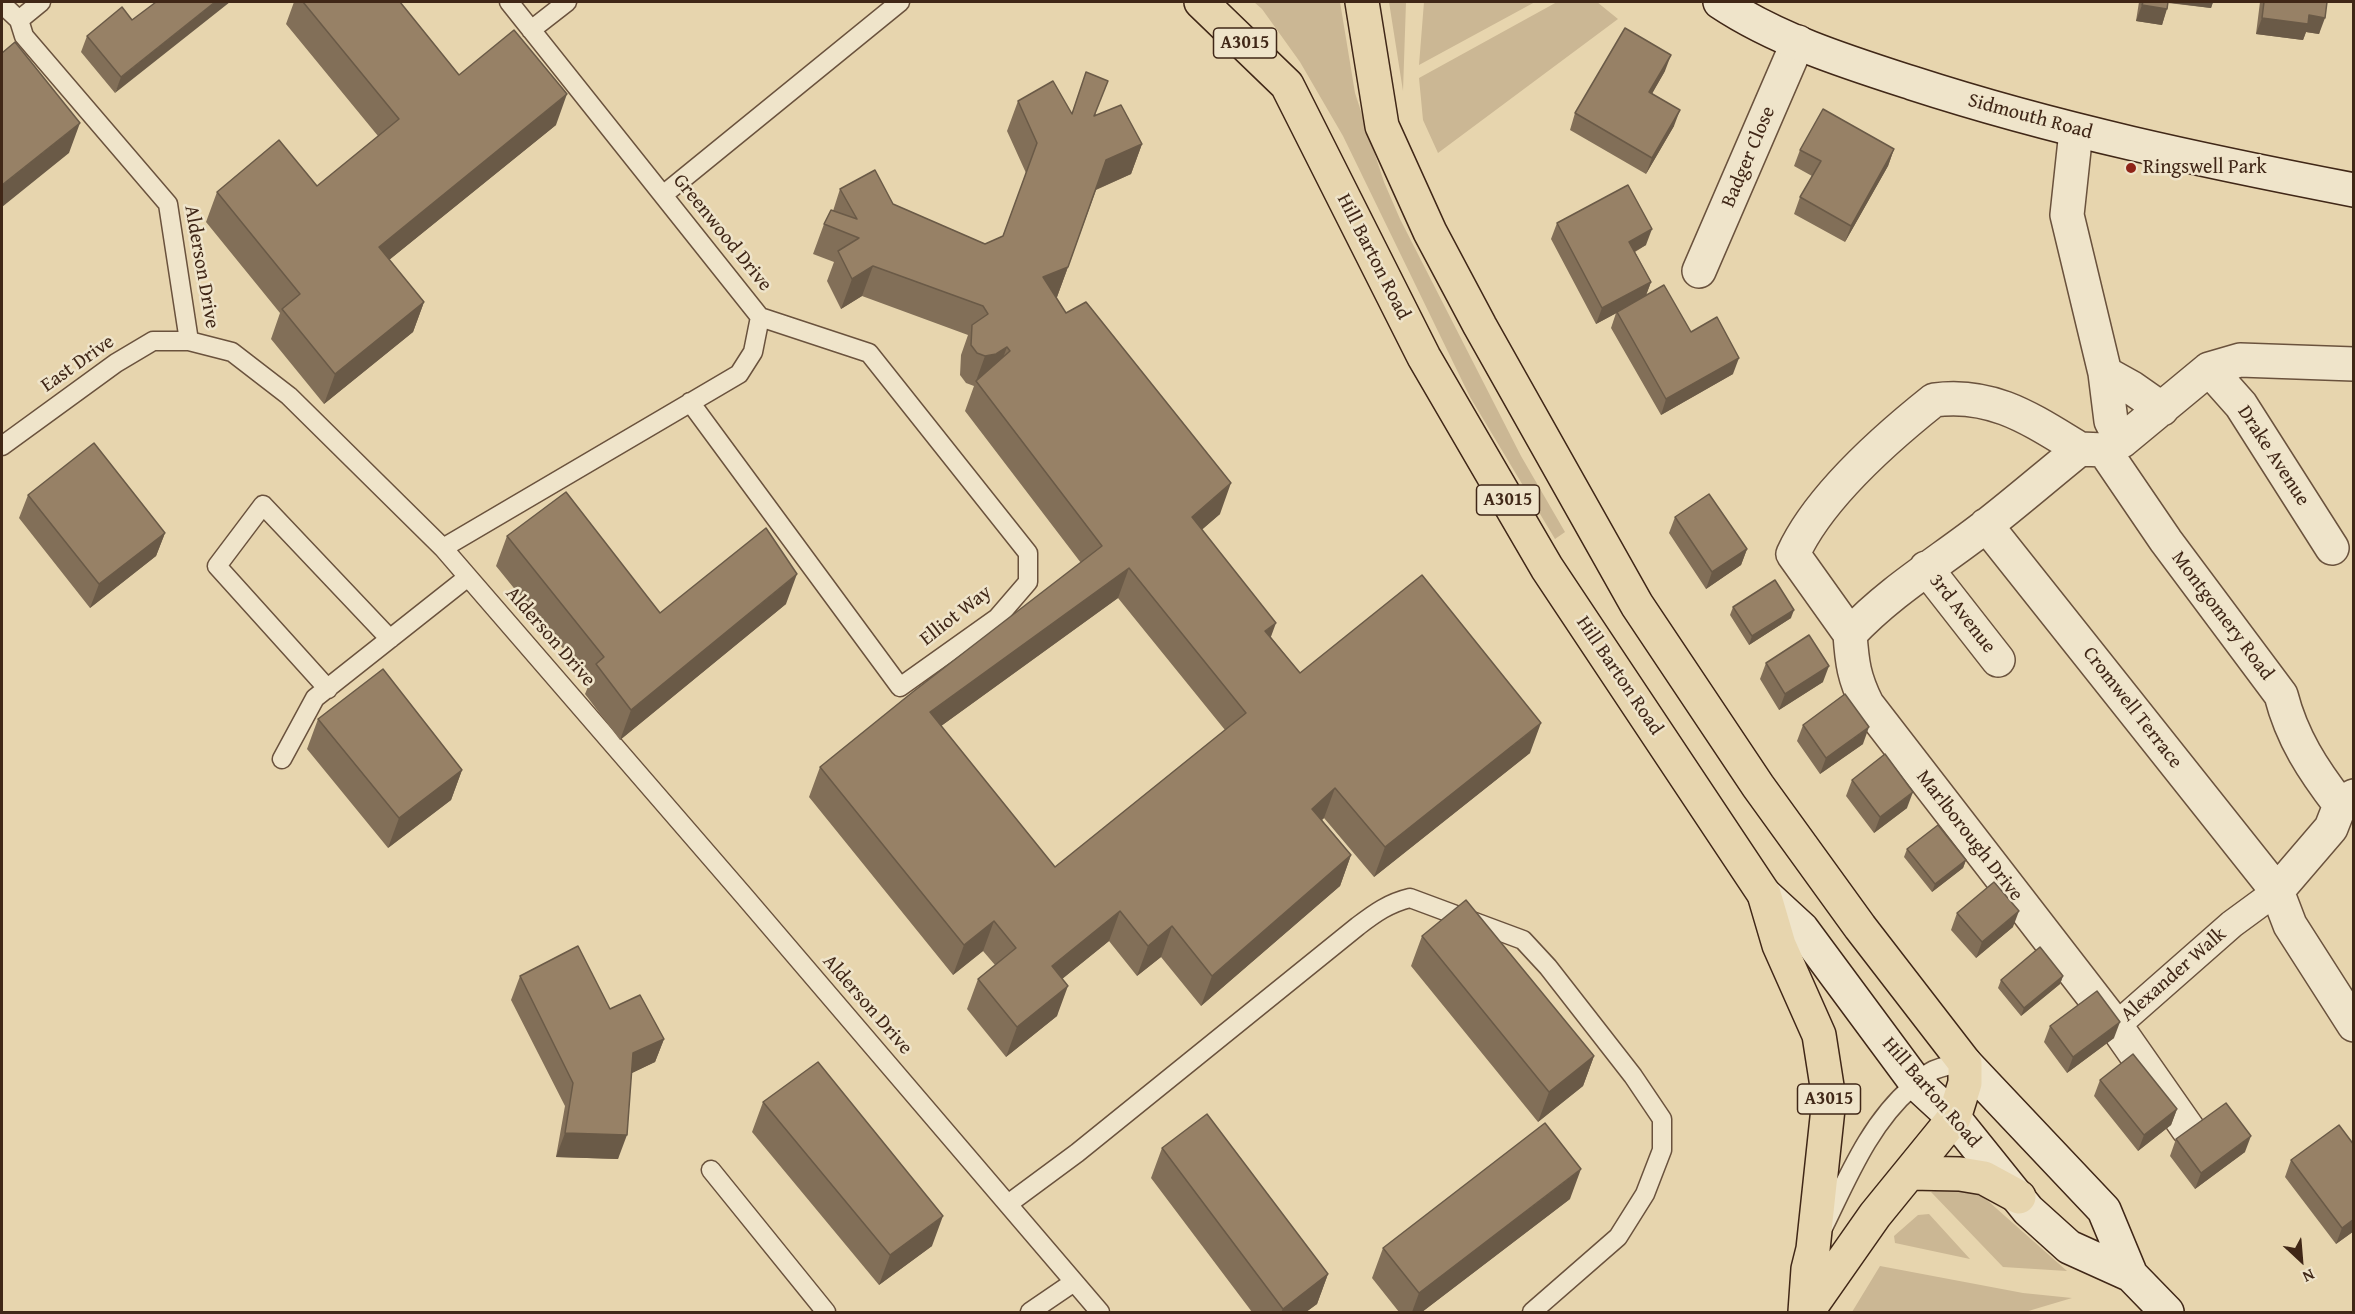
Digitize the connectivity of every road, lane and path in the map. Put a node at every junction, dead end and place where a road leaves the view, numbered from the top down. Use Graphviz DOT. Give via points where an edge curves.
graph roads {
  1 [pos="41,2"];
  2 [pos="509,2"];
  3 [pos="567,2"];
  4 [pos="900,2"];
  5 [pos="1201,2"];
  6 [pos="1362,2"];
  7 [pos="1720,2"];
  8 [pos="2,4"];
  9 [pos="19,20"];
  10 [pos="531,30"];
  11 [pos="1798,42"];
  12 [pos="2076,131"];
  13 [pos="2354,190"];
  14 [pos="663,195"];
  15 [pos="1699,271"];
  16 [pos="760,317"];
  17 [pos="189,341"];
  18 [pos="2354,364"];
  19 [pos="2209,369"];
  20 [pos="2105,373"];
  21 [pos="690,402"];
  22 [pos="2162,409"];
  23 [pos="2,446"];
  24 [pos="2102,446"];
  25 [pos="1986,525"];
  26 [pos="443,548"];
  27 [pos="2332,548"];
  28 [pos="1926,568"];
  29 [pos="468,577"];
  30 [pos="1850,634"];
  31 [pos="390,639"];
  32 [pos="1998,660"];
  33 [pos="328,690"];
  34 [pos="282,759"];
  35 [pos="2347,800"];
  36 [pos="2277,891"];
  37 [pos="1764,894"];
  38 [pos="2354,1025"];
  39 [pos="2116,1026"];
  40 [pos="1965,1063"];
  41 [pos="1916,1083"];
  42 [pos="1954,1118"];
  43 [pos="2188,1129"];
  44 [pos="711,1170"];
  45 [pos="1910,1173"];
  46 [pos="2019,1197"];
  47 [pos="1008,1204"];
  48 [pos="1813,1249"];
  49 [pos="2131,1275"];
  50 [pos="1074,1282"];
  51 [pos="826,1312"];
  52 [pos="1030,1312"];
  53 [pos="1100,1312"];
  54 [pos="1532,1312"];
  55 [pos="1806,1312"];
  56 [pos="2167,1312"];
  1 -- 9 [label="lane"];
  2 -- 10 [label="lane, Greenwood Drive"];
  3 -- 10 [label="lane"];
  4 -- 14 [label="lane"];
  5 -- 37 [label="main road, Hill Barton Road / A3015" via="1287,85 1424,357 1547,568"];
  6 -- 40 [label="main road, Hill Barton Road / A3015" via="1382,126 1425,221 1637,605 1758,786"];
  7 -- 11 [label="street, Sidmouth Road"];
  8 -- 9 [label="lane, Alderson Drive"];
  9 -- 17 [label="lane, Alderson Drive" via="24,36 168,204"];
  10 -- 14 [label="lane, Greenwood Drive"];
  11 -- 12 [label="street, Sidmouth Road" via="1957,98"];
  11 -- 15 [label="street, Badger Close"];
  12 -- 13 [label="street, Sidmouth Road"];
  12 -- 20 [label="street" via="2067,215"];
  14 -- 16 [label="lane, Greenwood Drive"];
  16 -- 21 [label="lane, Greenwood Drive" via="753,352 739,374"];
  16 -- 21 [label="lane, Elliot Way" via="869,353 1028,553 1028,582 997,618 900,687"];
  17 -- 23 [label="lane, East Drive" via="153,341 116,363"];
  17 -- 26 [label="lane, Alderson Drive" via="232,352 289,396"];
  18 -- 19 [label="street" via="2240,360"];
  19 -- 22 [label="street"];
  19 -- 27 [label="street, Drake Avenue" via="2241,405"];
  20 -- 22 [label="street"];
  20 -- 24 [label="street" via="2111,421"];
  21 -- 26 [label="lane, Greenwood Drive"];
  22 -- 24 [label="street"];
  24 -- 25 [label="street"];
  24 -- 30 [label="street, Marlborough Drive" via="1983,400 1944,398 1925,406 1871,454 1817,513 1793,554"];
  24 -- 35 [label="street, Montgomery Road" via="2166,541 2281,695 2288,723 2316,774"];
  25 -- 28 [label="street"];
  25 -- 36 [label="street, Cromwell Terrace"];
  26 -- 29 [label="lane, Alderson Drive"];
  28 -- 30 [label="street"];
  28 -- 32 [label="street, 3rd Avenue"];
  29 -- 31 [label="lane"];
  29 -- 47 [label="lane, Alderson Drive"];
  30 -- 39 [label="street, Marlborough Drive" via="1856,682 1867,704"];
  31 -- 33 [label="lane"];
  31 -- 33 [label="lane" via="263,506 217,566"];
  33 -- 34 [label="lane" via="315,698"];
  35 -- 36 [label="street" via="2331,828"];
  36 -- 38 [label="street, Cromwell Terrace" via="2290,925"];
  36 -- 39 [label="street, Alexander Walk" via="2232,924"];
  37 -- 41 [label="street, Hill Barton Road" via="1802,929"];
  37 -- 48 [label="main road, A3015" via="1779,945 1819,1035 1829,1099"];
  39 -- 43 [label="street, Alexander Walk"];
  40 -- 41 [label="lane" via="1931,1071"];
  40 -- 42 [label="main road, A3015" via="1965,1083"];
  40 -- 49 [label="street, Hill Barton Road" via="2104,1210"];
  41 -- 42 [label="street, Hill Barton Road"];
  41 -- 48 [label="lane" via="1882,1117"];
  42 -- 45 [label="main road, A3015"];
  42 -- 46 [label="street, Hill Barton Road"];
  44 -- 51 [label="lane"];
  45 -- 46 [label="main road" via="1984,1178"];
  45 -- 55 [label="main road, A3015"];
  46 -- 49 [label="street, Hill Barton Road" via="2069,1247"];
  47 -- 50 [label="lane, Alderson Drive"];
  47 -- 54 [label="lane" via="1358,926 1378,911 1410,898 1523,940 1619,1058 1662,1119 1662,1150 1645,1194 1618,1237"];
  48 -- 55 [label="main road, A3015"];
  49 -- 56 [label="street, Hill Barton Road"];
  50 -- 52 [label="lane"];
  50 -- 53 [label="lane, Alderson Drive"];
}
